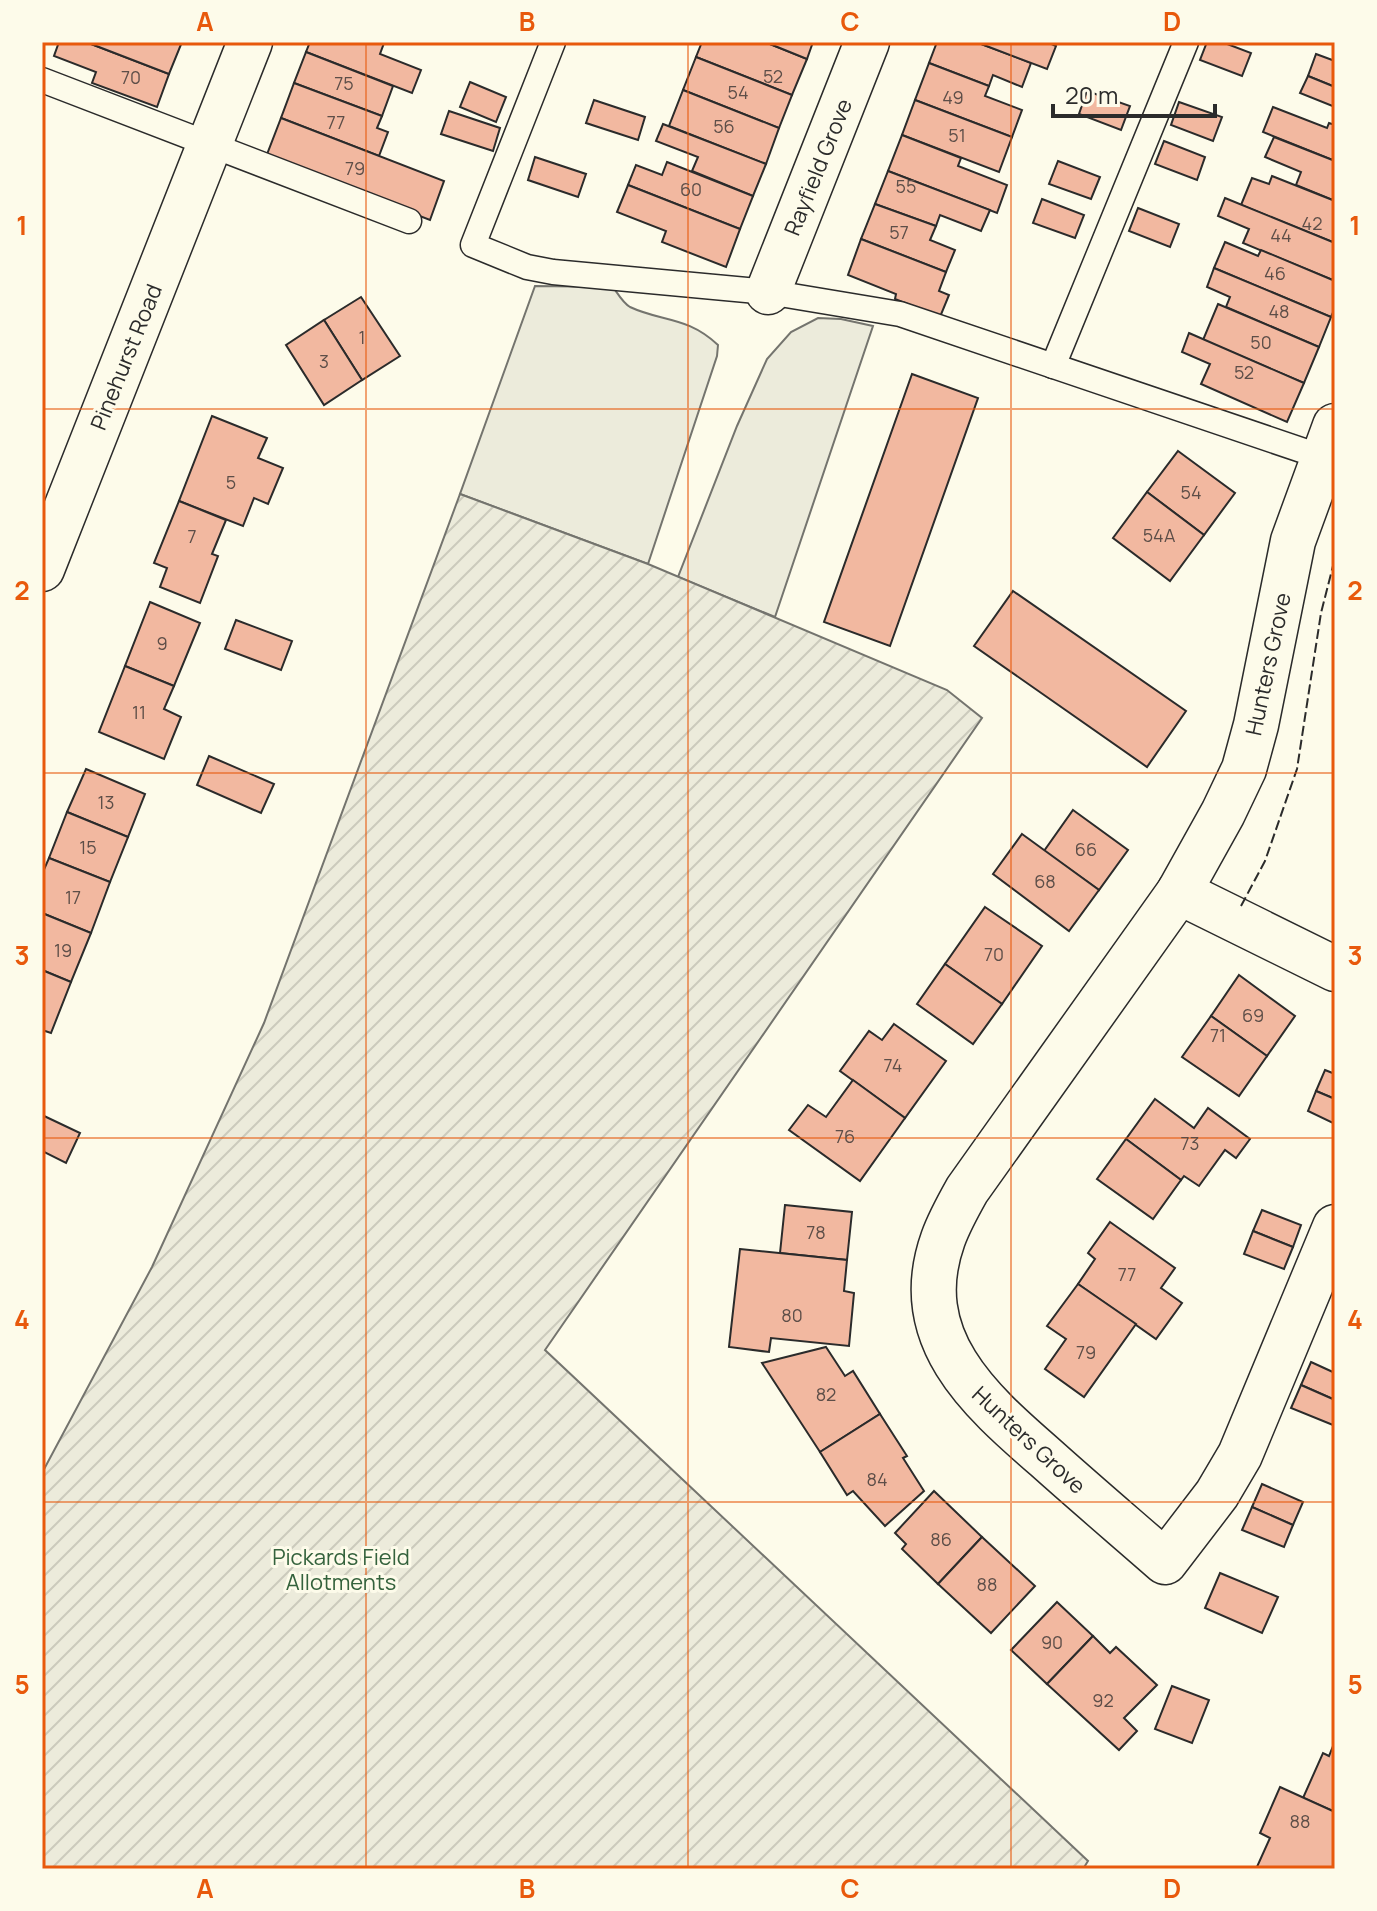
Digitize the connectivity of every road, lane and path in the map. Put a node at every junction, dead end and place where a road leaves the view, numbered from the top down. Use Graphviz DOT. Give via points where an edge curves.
graph roads {
  1 [pos="250,42"];
  2 [pos="553,42"];
  3 [pos="867,42"];
  4 [pos="1186,42"];
  5 [pos="42,80"];
  6 [pos="211,146"];
  7 [pos="409,221"];
  8 [pos="768,292"];
  9 [pos="1053,366"];
  10 [pos="1328,442"];
  11 [pos="42,569"];
  12 [pos="1179,892"];
  13 [pos="1335,969"];
  14 [pos="1335,1227"];
  1 -- 6 [label="street, Pinehurst Road"];
  2 -- 8 [label="lane" via="473,245 553,272"];
  3 -- 8 [label="street, Rayfield Grove"];
  4 -- 9 [label="lane"];
  5 -- 6 [label="lane"];
  6 -- 7 [label="lane"];
  6 -- 11 [label="street, Pinehurst Road"];
  8 -- 9 [label="lane" via="900,314"];
  9 -- 10 [label="lane"];
  10 -- 12 [label="street, Hunters Grove" via="1293,541 1244,769"];
  12 -- 13 [label="street"];
  12 -- 14 [label="street, Hunters Grove" via="952,1217 935,1268 943,1343 974,1391 1165,1562 1240,1455"];
}
